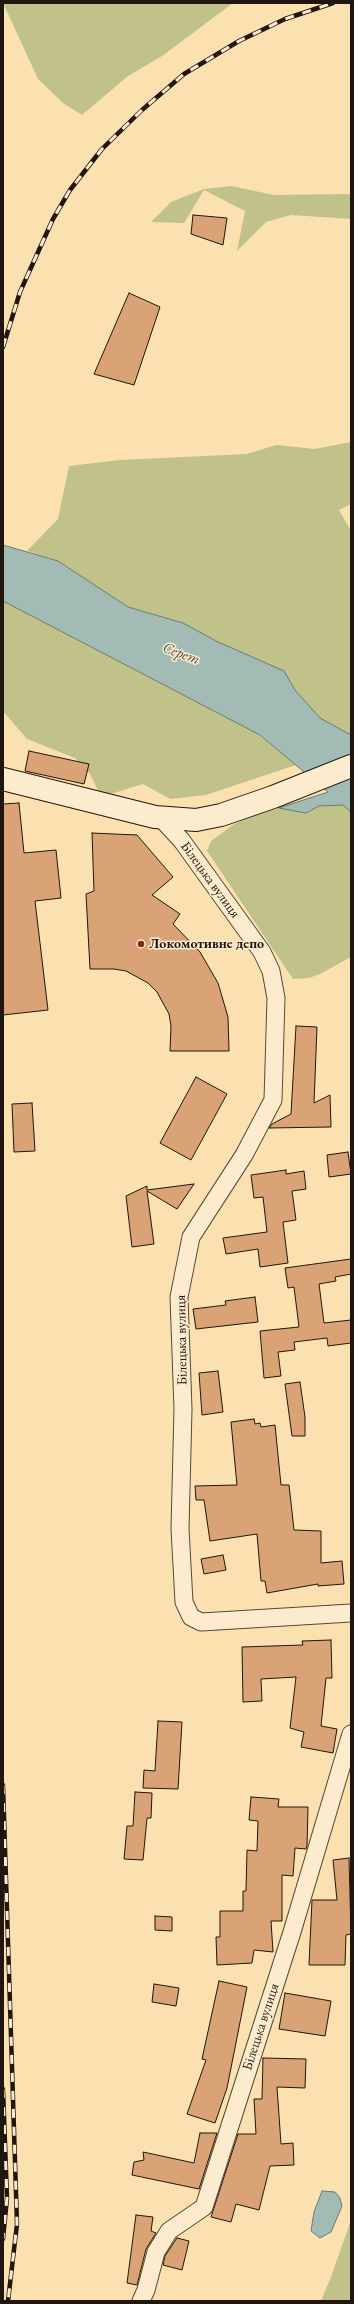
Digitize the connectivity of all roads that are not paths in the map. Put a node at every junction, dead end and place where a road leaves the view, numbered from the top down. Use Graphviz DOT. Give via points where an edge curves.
graph roads {
  1 [pos="351,766"];
  2 [pos="3,779"];
  3 [pos="160,817"];
  4 [pos="351,1613"];
  5 [pos="351,1734"];
  6 [pos="141,2301"];
  1 -- 3 [label="street, Білецька вулиця" via="221,815 196,820"];
  2 -- 3 [label="street, Білецька вулиця"];
  3 -- 4 [label="street, Білецька вулиця" via="182,841 262,952 271,971 276,998 273,1100 244,1155 191,1237 179,1298 183,1408 180,1529 184,1602 191,1617 201,1622"];
  5 -- 6 [label="street, Білецька вулиця" via="292,1932 204,2207 169,2231 156,2252"];
}
